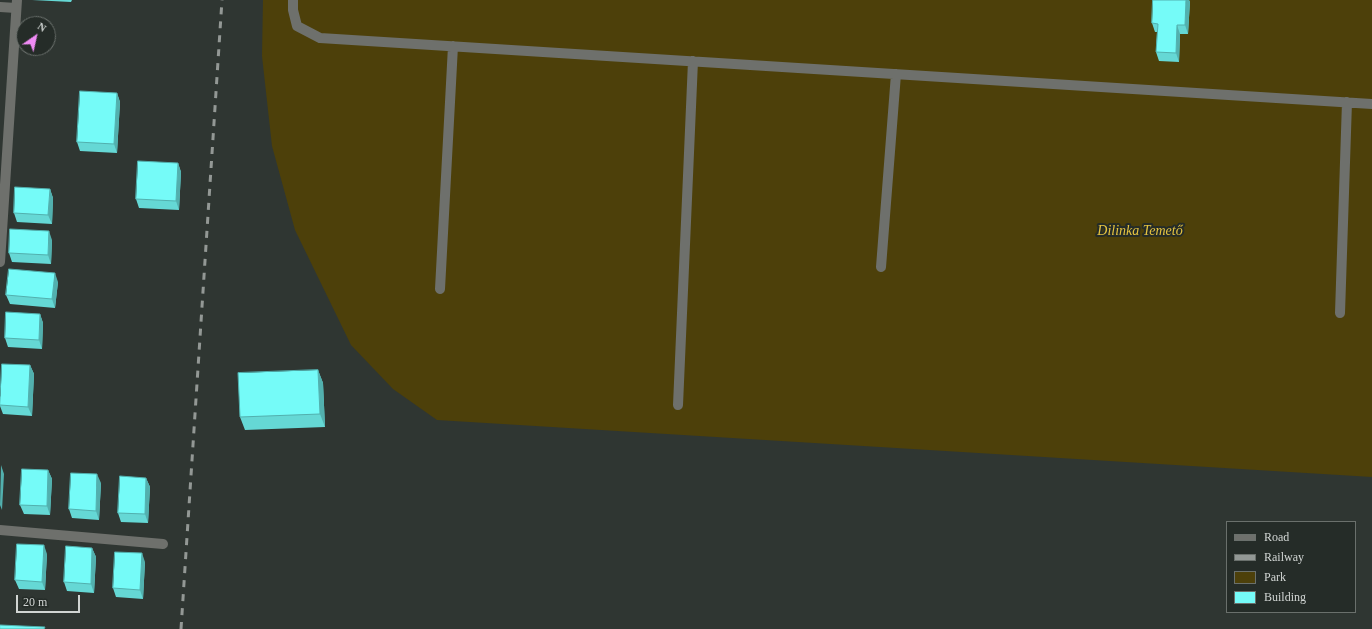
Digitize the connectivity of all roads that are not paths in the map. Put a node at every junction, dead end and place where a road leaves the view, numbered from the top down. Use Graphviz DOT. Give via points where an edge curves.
graph roads {
  1 [pos="293,0"];
  2 [pos="17,4"];
  3 [pos="0,7"];
  4 [pos="453,46"];
  5 [pos="693,61"];
  6 [pos="896,74"];
  7 [pos="1347,102"];
  8 [pos="1372,104"];
  9 [pos="0,262"];
  10 [pos="881,268"];
  11 [pos="440,289"];
  12 [pos="1340,313"];
  13 [pos="678,404"];
  14 [pos="0,530"];
  15 [pos="163,544"];
  1 -- 4 [label="street" via="297,26 320,38"];
  2 -- 3 [label="street"];
  2 -- 9 [label="street"];
  4 -- 5 [label="street"];
  4 -- 11 [label="street"];
  5 -- 6 [label="street"];
  5 -- 13 [label="street"];
  6 -- 7 [label="street"];
  6 -- 10 [label="street"];
  7 -- 8 [label="street"];
  7 -- 12 [label="street"];
  14 -- 15 [label="street"];
}
